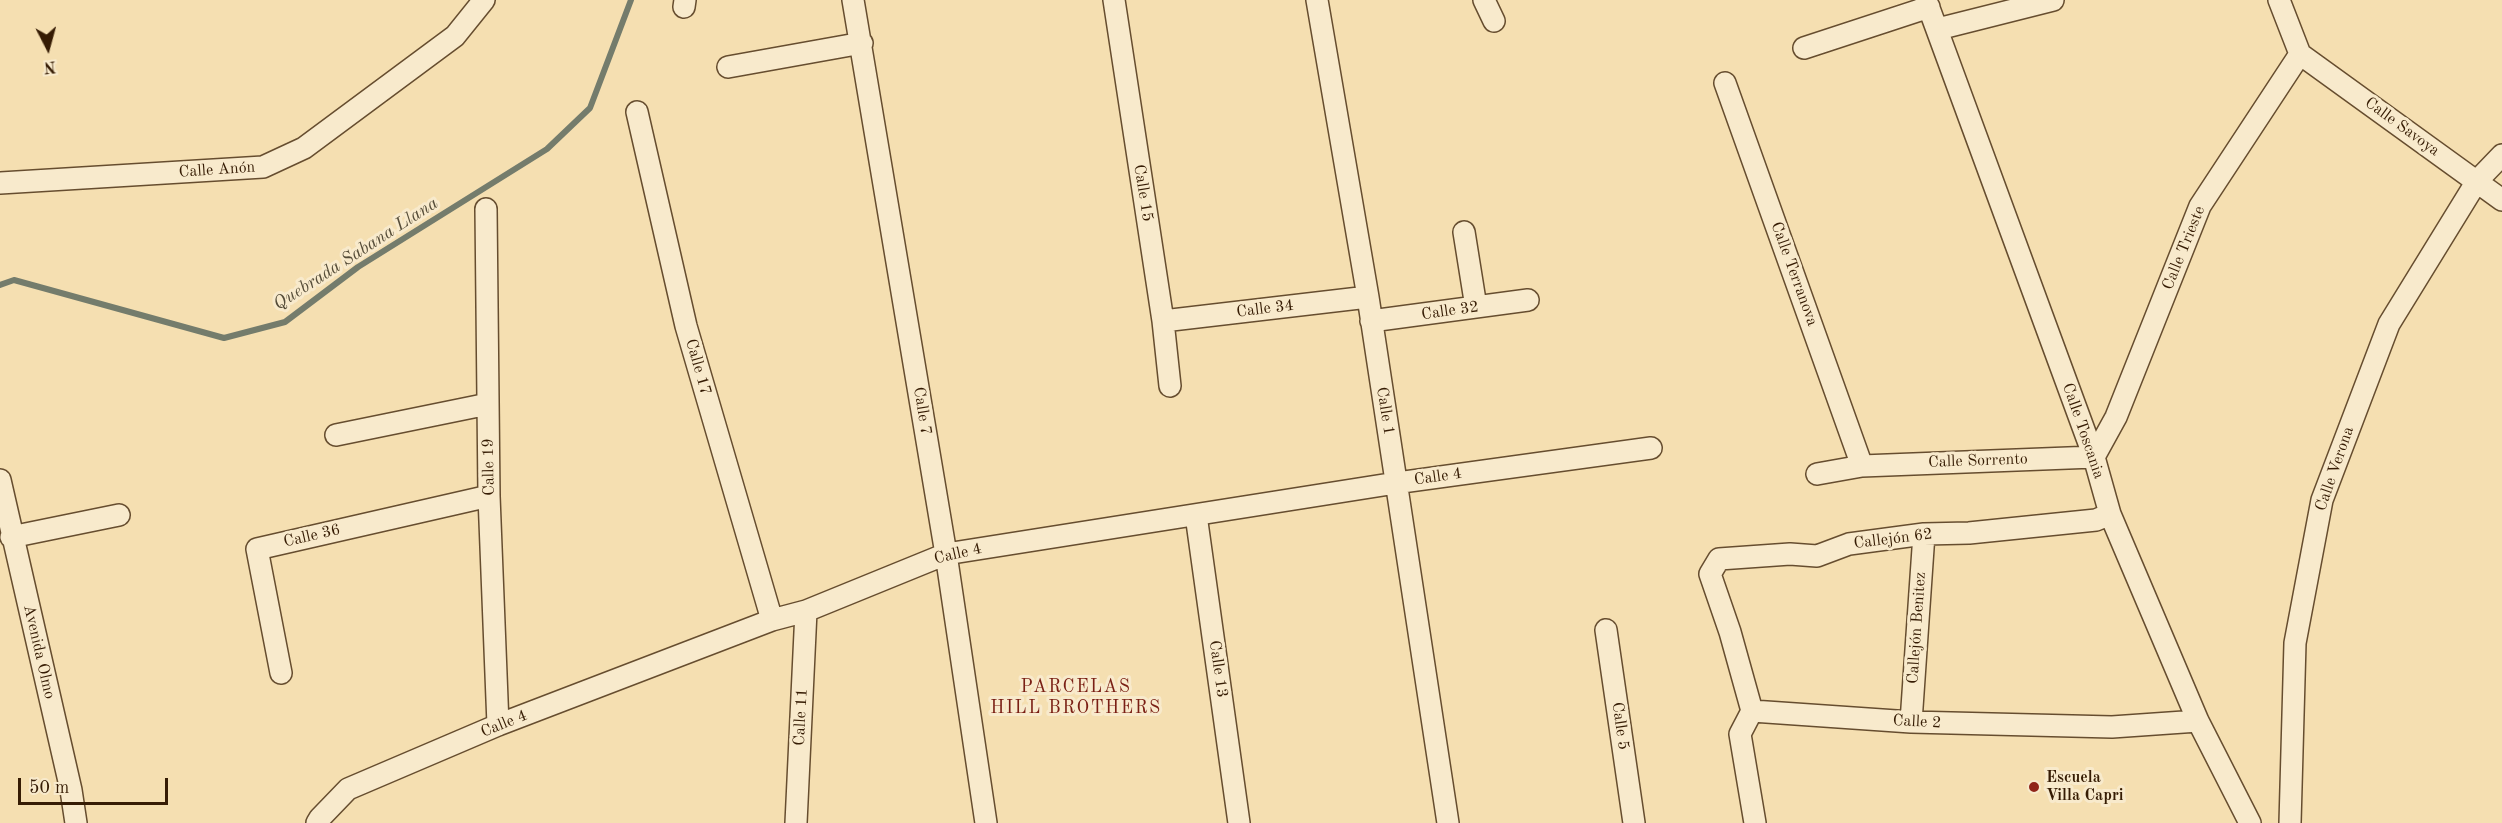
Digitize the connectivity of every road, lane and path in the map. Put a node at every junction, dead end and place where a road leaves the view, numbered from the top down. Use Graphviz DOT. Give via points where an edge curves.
graph roads {
  1 [pos="484,0"];
  2 [pos="853,0"];
  3 [pos="1114,0"];
  4 [pos="1317,0"];
  5 [pos="1484,0"];
  6 [pos="2053,0"];
  7 [pos="2278,0"];
  8 [pos="1928,3"];
  9 [pos="1494,21"];
  10 [pos="1938,28"];
  11 [pos="862,43"];
  12 [pos="1804,48"];
  13 [pos="2300,54"];
  14 [pos="728,67"];
  15 [pos="1725,83"];
  16 [pos="637,112"];
  17 [pos="2502,155"];
  18 [pos="2477,181"];
  19 [pos="0,183"];
  20 [pos="2502,200"];
  21 [pos="486,209"];
  22 [pos="1464,232"];
  23 [pos="1368,297"];
  24 [pos="1528,300"];
  25 [pos="1476,307"];
  26 [pos="1163,321"];
  27 [pos="1371,321"];
  28 [pos="1170,386"];
  29 [pos="488,404"];
  30 [pos="336,435"];
  31 [pos="1651,448"];
  32 [pos="2094,457"];
  33 [pos="1862,466"];
  34 [pos="1817,474"];
  35 [pos="0,480"];
  36 [pos="1396,483"];
  37 [pos="489,496"];
  38 [pos="118,514"];
  39 [pos="2110,514"];
  40 [pos="1196,515"];
  41 [pos="1924,534"];
  42 [pos="11,537"];
  43 [pos="946,554"];
  44 [pos="806,611"];
  45 [pos="772,620"];
  46 [pos="1606,630"];
  47 [pos="281,673"];
  48 [pos="1752,711"];
  49 [pos="2198,721"];
  50 [pos="1911,722"];
  51 [pos="498,725"];
  52 [pos="76,823"];
  53 [pos="317,823"];
  54 [pos="796,823"];
  55 [pos="986,823"];
  56 [pos="1239,823"];
  57 [pos="1448,823"];
  58 [pos="1634,823"];
  59 [pos="1755,823"];
  60 [pos="2250,823"];
  61 [pos="2290,823"];
  1 -- 19 [label="street, Calle Anón" via="455,36 304,148 263,167"];
  2 -- 11 [label="street, Calle 7"];
  3 -- 26 [label="street, Calle 15"];
  4 -- 23 [label="street, Calle 1"];
  5 -- 9 [label="street"];
  6 -- 10 [label="street"];
  7 -- 13 [label="street"];
  8 -- 10 [label="street, Calle Toscania"];
  8 -- 12 [label="street"];
  10 -- 32 [label="street, Calle Toscania"];
  11 -- 14 [label="street"];
  11 -- 43 [label="street, Calle 7"];
  13 -- 18 [label="street, Calle Savoya"];
  13 -- 32 [label="street, Calle Trieste" via="2200,206 2116,417"];
  15 -- 33 [label="street, Calle Terranova"];
  16 -- 45 [label="street, Calle 17" via="686,326"];
  17 -- 18 [label="street, Calle Verona"];
  18 -- 20 [label="street, Calle Savoya"];
  18 -- 61 [label="street, Calle Verona" via="2389,324 2322,500 2295,643"];
  21 -- 29 [label="street, Calle 19"];
  22 -- 25 [label="street"];
  23 -- 26 [label="street, Calle 34"];
  23 -- 27 [label="street, Calle 1"];
  24 -- 25 [label="street, Calle 32"];
  25 -- 27 [label="street, Calle 32"];
  26 -- 28 [label="street, Calle 15"];
  27 -- 36 [label="street, Calle 1"];
  29 -- 30 [label="street"];
  29 -- 37 [label="street, Calle 19"];
  31 -- 36 [label="street, Calle 4"];
  32 -- 33 [label="street, Calle Sorrento"];
  32 -- 39 [label="street, Calle Toscania"];
  33 -- 34 [label="street, Calle Sorrento"];
  35 -- 42 [label="street, Avenida Olmo"];
  36 -- 40 [label="street, Calle 4"];
  36 -- 57 [label="street, Calle 1"];
  37 -- 47 [label="street, Calle 36" via="257,549"];
  37 -- 51 [label="street, Calle 19"];
  38 -- 42 [label="street"];
  39 -- 41 [label="street, Callejón 62" via="2096,520"];
  39 -- 49 [label="street, Calle Toscania"];
  40 -- 43 [label="street, Calle 4"];
  40 -- 56 [label="street, Calle 13"];
  41 -- 48 [label="street, Callejón 62" via="1849,544 1817,556 1719,559 1710,574"];
  41 -- 50 [label="street, Callejón Benitez"];
  42 -- 52 [label="street, Avenida Olmo"];
  43 -- 44 [label="street, Calle 4"];
  43 -- 55 [label="street, Calle 7"];
  44 -- 45 [label="street, Calle 4"];
  44 -- 54 [label="street, Calle 11"];
  45 -- 51 [label="street, Calle 4"];
  46 -- 58 [label="street, Calle 5"];
  48 -- 50 [label="street, Calle 2"];
  48 -- 59 [label="street" via="1740,734"];
  49 -- 50 [label="street, Calle 2" via="2112,727"];
  49 -- 60 [label="street, Calle Toscania"];
  51 -- 53 [label="street, Calle 4" via="348,789"];
}
